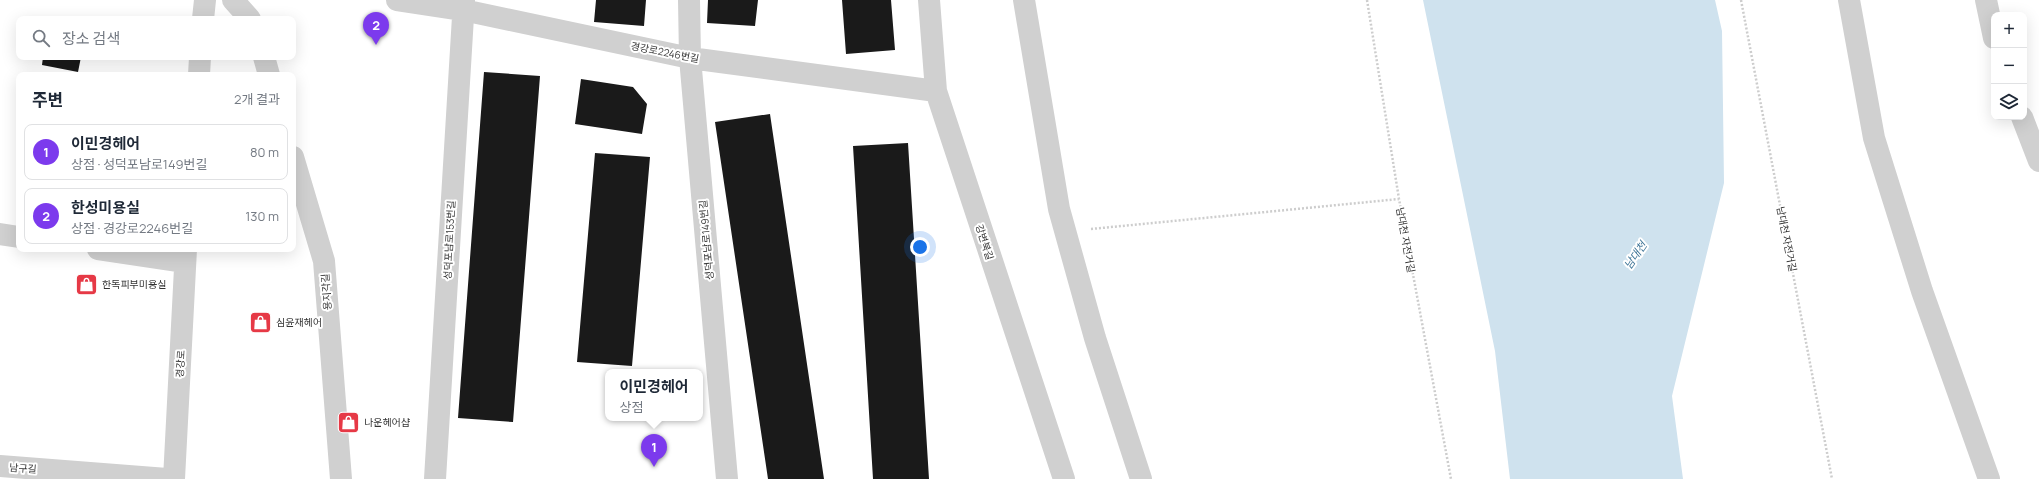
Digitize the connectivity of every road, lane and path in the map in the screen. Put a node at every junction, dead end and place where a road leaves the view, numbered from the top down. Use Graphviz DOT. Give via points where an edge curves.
graph roads {
  1 [pos="205,0"];
  2 [pos="233,0"];
  3 [pos="397,0"];
  4 [pos="689,0"];
  5 [pos="928,0"];
  6 [pos="1024,0"];
  7 [pos="1367,0"];
  8 [pos="1741,0"];
  9 [pos="1849,0"];
  10 [pos="1986,0"];
  11 [pos="463,5"];
  12 [pos="203,16"];
  13 [pos="247,16"];
  14 [pos="1991,24"];
  15 [pos="690,58"];
  16 [pos="200,60"];
  17 [pos="265,60"];
  18 [pos="199,72"];
  19 [pos="268,72"];
  20 [pos="936,91"];
  21 [pos="2023,120"];
  22 [pos="2039,161"];
  23 [pos="296,167"];
  24 [pos="1399,199"];
  25 [pos="1065,231"];
  26 [pos="0,234"];
  27 [pos="16,237"];
  28 [pos="135,252"];
  29 [pos="185,256"];
  30 [pos="0,466"];
  31 [pos="167,479"];
  32 [pos="174,479"];
  33 [pos="341,479"];
  34 [pos="435,479"];
  35 [pos="727,479"];
  36 [pos="1064,479"];
  37 [pos="1141,479"];
  38 [pos="1451,479"];
  39 [pos="1832,479"];
  40 [pos="1989,479"];
  1 -- 12 [label="street"];
  2 -- 13 [label="street"];
  3 -- 11 [label="street, 경강로2246번길"];
  4 -- 15 [label="street, 성덕포남로149번길"];
  5 -- 20 [label="street, 강변북길"];
  6 -- 25 [label="street" via="1058,209"];
  7 -- 24 [label="path, 남대천 자전거길"];
  8 -- 39 [label="path, 남대천 자전거길"];
  9 -- 40 [label="street" via="1874,138 1922,291"];
  10 -- 14 [label="street"];
  11 -- 15 [label="street, 경강로2246번길"];
  11 -- 34 [label="street, 성덕포남로153번길"];
  15 -- 20 [label="street, 경강로2246번길"];
  15 -- 35 [label="street, 성덕포남로149번길"];
  16 -- 18 [label="street"];
  17 -- 19 [label="street"];
  20 -- 36 [label="street, 강변북길"];
  21 -- 22 [label="street"];
  23 -- 33 [label="street, 용지각길" via="324,261"];
  24 -- 25 [label="path"];
  24 -- 38 [label="path, 남대천 자전거길"];
  25 -- 37 [label="street" via="1095,338"];
  26 -- 27 [label="street"];
  28 -- 29 [label="street"];
  29 -- 32 [label="street, 경강로"];
  30 -- 31 [label="street, 남구길"];
}
